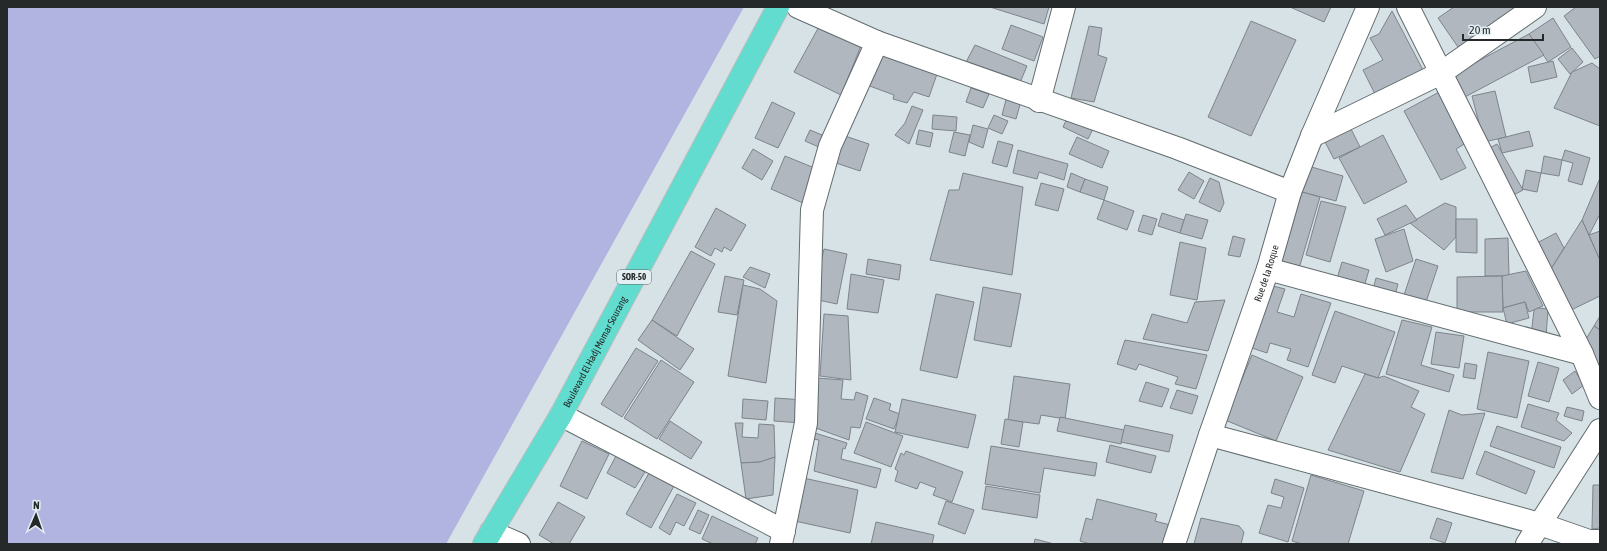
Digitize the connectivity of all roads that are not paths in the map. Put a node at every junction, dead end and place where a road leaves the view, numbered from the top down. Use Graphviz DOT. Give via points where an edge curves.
graph roads {
  1 [pos="778,7"];
  2 [pos="798,7"];
  3 [pos="1064,7"];
  4 [pos="1368,7"];
  5 [pos="1408,7"];
  6 [pos="1535,7"];
  7 [pos="877,42"];
  8 [pos="1441,73"];
  9 [pos="1039,100"];
  10 [pos="1312,136"];
  11 [pos="1290,192"];
  12 [pos="1268,269"];
  13 [pos="1582,354"];
  14 [pos="1600,398"];
  15 [pos="561,415"];
  16 [pos="1600,430"];
  17 [pos="1210,435"];
  18 [pos="1540,524"];
  19 [pos="782,537"];
  20 [pos="488,538"];
  21 [pos="1600,541"];
  22 [pos="519,544"];
  23 [pos="1174,544"];
  24 [pos="1527,544"];
  1 -- 15 [label="highway, Boulevard El Hadj Momar Sourang / SOR-50"];
  2 -- 7 [label="street"];
  3 -- 9 [label="street"];
  4 -- 10 [label="street, Rue de la Roque"];
  5 -- 8 [label="street"];
  6 -- 8 [label="street"];
  7 -- 9 [label="street"];
  7 -- 19 [label="street" via="830,146 812,210 806,423"];
  8 -- 10 [label="street"];
  8 -- 13 [label="street"];
  9 -- 11 [label="street" via="1177,148"];
  10 -- 11 [label="street, Rue de la Roque"];
  11 -- 12 [label="street, Rue de la Roque"];
  12 -- 13 [label="street"];
  12 -- 17 [label="street, Rue de la Roque"];
  13 -- 14 [label="street"];
  15 -- 19 [label="street"];
  15 -- 20 [label="highway, Boulevard El Hadj Momar Sourang / SOR-50"];
  16 -- 18 [label="street"];
  17 -- 18 [label="street"];
  17 -- 23 [label="street, Rue de la Roque"];
  18 -- 21 [label="street" via="1589,541"];
  18 -- 24 [label="street"];
  20 -- 22 [label="street"];
}
